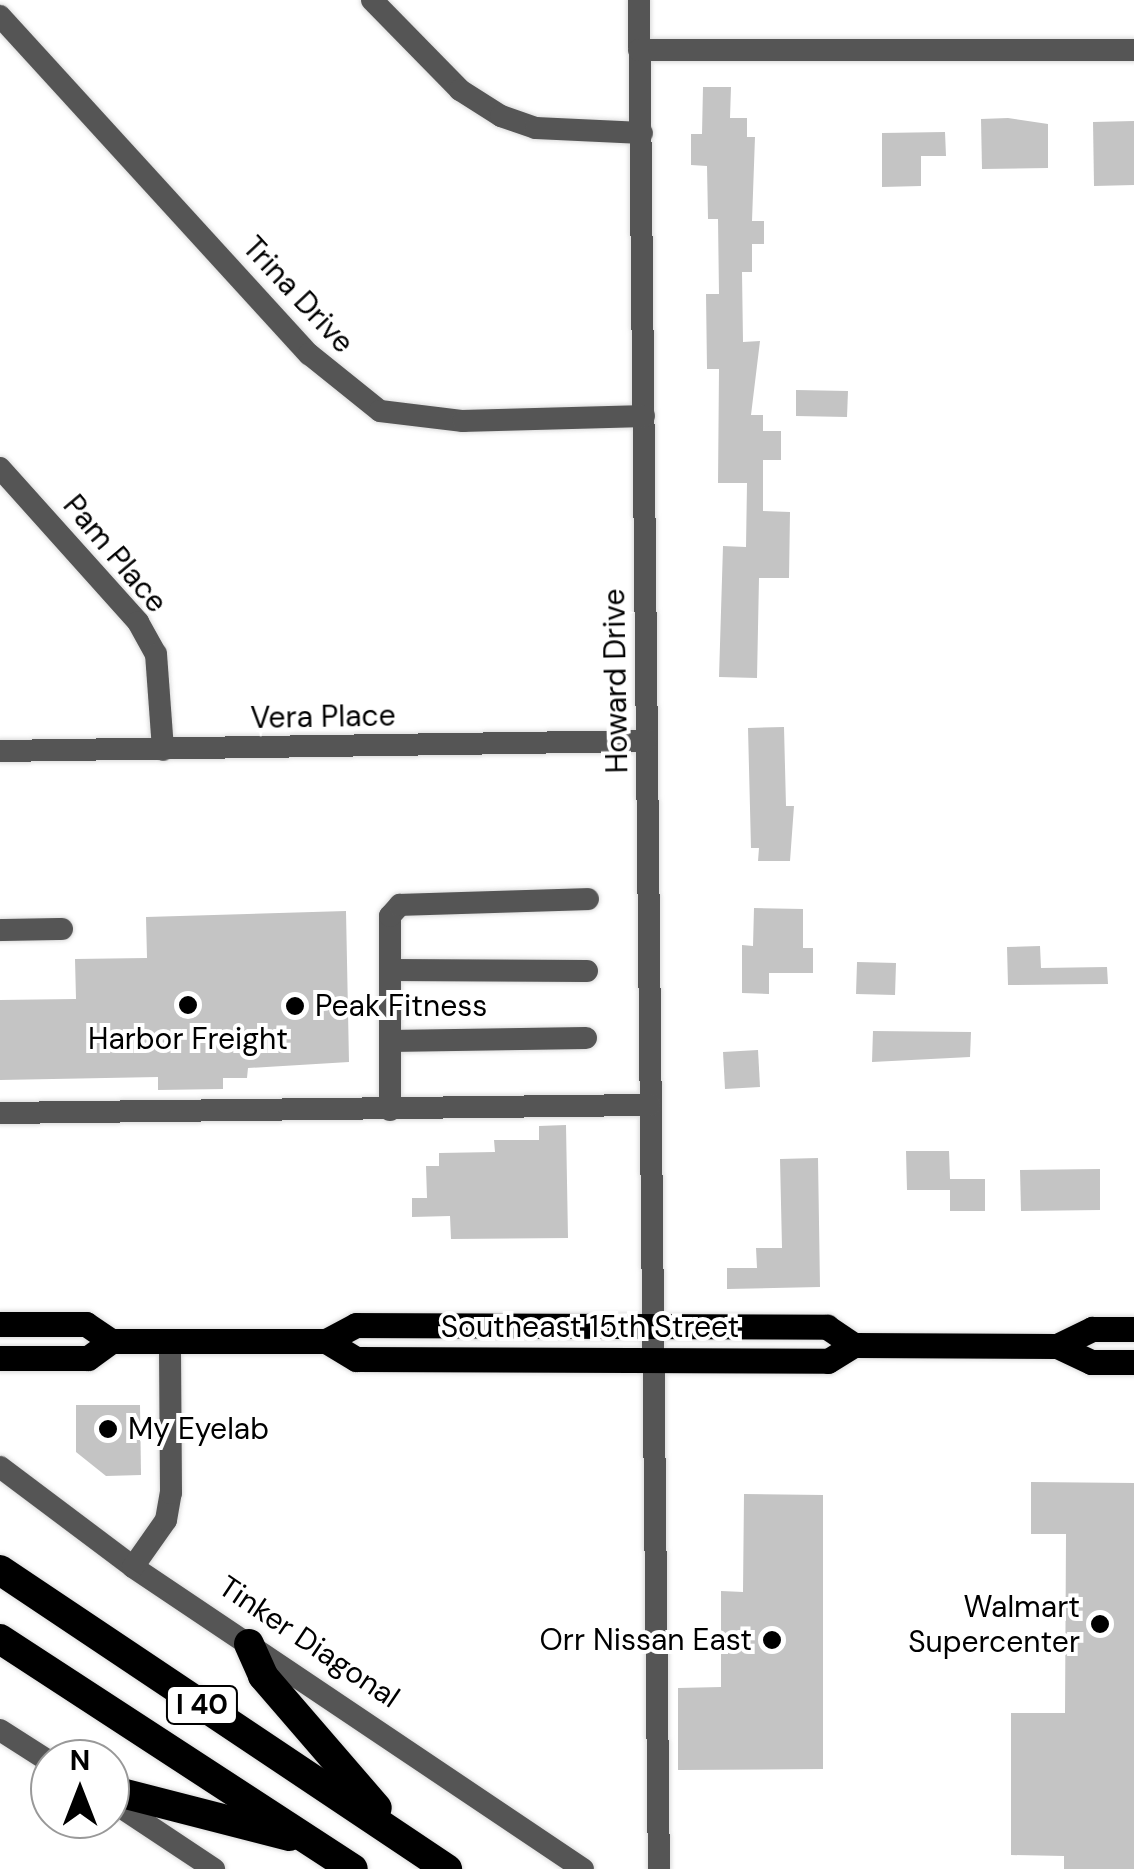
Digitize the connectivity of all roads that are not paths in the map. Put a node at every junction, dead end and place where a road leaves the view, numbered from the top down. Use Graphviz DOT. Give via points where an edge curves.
graph roads {
  1 [pos="372,0"];
  2 [pos="639,0"];
  3 [pos="0,16"];
  4 [pos="639,50"];
  5 [pos="1134,50"];
  6 [pos="642,133"];
  7 [pos="644,416"];
  8 [pos="0,468"];
  9 [pos="646,742"];
  10 [pos="164,750"];
  11 [pos="0,751"];
  12 [pos="588,899"];
  13 [pos="62,928"];
  14 [pos="0,930"];
  15 [pos="390,970"];
  16 [pos="587,971"];
  17 [pos="586,1038"];
  18 [pos="390,1041"];
  19 [pos="650,1105"];
  20 [pos="390,1110"];
  21 [pos="0,1113"];
  22 [pos="0,1324"];
  23 [pos="654,1327"];
  24 [pos="1134,1329"];
  25 [pos="111,1340"];
  26 [pos="170,1340"];
  27 [pos="326,1341"];
  28 [pos="854,1345"];
  29 [pos="1057,1346"];
  30 [pos="0,1358"];
  31 [pos="654,1360"];
  32 [pos="1134,1362"];
  33 [pos="0,1467"];
  34 [pos="132,1567"];
  35 [pos="0,1570"];
  36 [pos="0,1639"];
  37 [pos="249,1644"];
  38 [pos="0,1730"];
  39 [pos="30,1749"];
  40 [pos="130,1795"];
  41 [pos="130,1813"];
  42 [pos="405,1840"];
  43 [pos="311,1841"];
  44 [pos="214,1869"];
  45 [pos="353,1869"];
  46 [pos="447,1869"];
  47 [pos="583,1869"];
  48 [pos="659,1869"];
  1 -- 6 [label="street" via="460,90 501,116 536,128"];
  2 -- 4 [label="street, Howard Drive"];
  3 -- 7 [label="street, Trina Drive" via="309,354 380,411 463,421"];
  4 -- 5 [label="street"];
  4 -- 6 [label="street, Howard Drive"];
  6 -- 7 [label="street, Howard Drive"];
  7 -- 9 [label="street, Howard Drive"];
  8 -- 10 [label="street, Pam Place" via="138,622 156,654"];
  9 -- 10 [label="street, Vera Place"];
  9 -- 19 [label="street, Howard Drive"];
  10 -- 11 [label="street, Vera Place"];
  12 -- 15 [label="street" via="408,901 390,916"];
  13 -- 14 [label="street"];
  15 -- 16 [label="street"];
  15 -- 18 [label="street"];
  17 -- 18 [label="street"];
  18 -- 20 [label="street"];
  19 -- 20 [label="street"];
  19 -- 23 [label="street, Howard Drive"];
  20 -- 21 [label="street"];
  22 -- 25 [label="main road, Southeast 15th Street" via="86,1324"];
  23 -- 27 [label="main road, Southeast 15th Street" via="356,1325"];
  23 -- 28 [label="main road, Southeast 15th Street" via="827,1327"];
  23 -- 31 [label="street, Howard Drive"];
  24 -- 29 [label="main road, Southeast 15th Street" via="1092,1329"];
  25 -- 26 [label="main road, Southeast 15th Street"];
  25 -- 30 [label="main road, Southeast 15th Street" via="88,1358"];
  26 -- 27 [label="main road, Southeast 15th Street"];
  26 -- 34 [label="street" via="171,1493 166,1520"];
  27 -- 31 [label="main road, Southeast 15th Street" via="356,1359"];
  28 -- 29 [label="main road, Southeast 15th Street"];
  28 -- 31 [label="main road, Southeast 15th Street" via="828,1361"];
  29 -- 32 [label="main road, Southeast 15th Street" via="1091,1362"];
  31 -- 48 [label="street, Howard Drive"];
  33 -- 34 [label="street, Tinker Diagonal"];
  34 -- 37 [label="street, Tinker Diagonal"];
  35 -- 42 [label="highway, I 40"];
  36 -- 43 [label="highway, I 40"];
  37 -- 42 [label="highway" via="263,1676"];
  37 -- 47 [label="street, Tinker Diagonal"];
  38 -- 39 [label="street"];
  40 -- 43 [label="highway"];
  41 -- 44 [label="street"];
  42 -- 46 [label="highway, I 40"];
  43 -- 45 [label="highway, I 40"];
}
